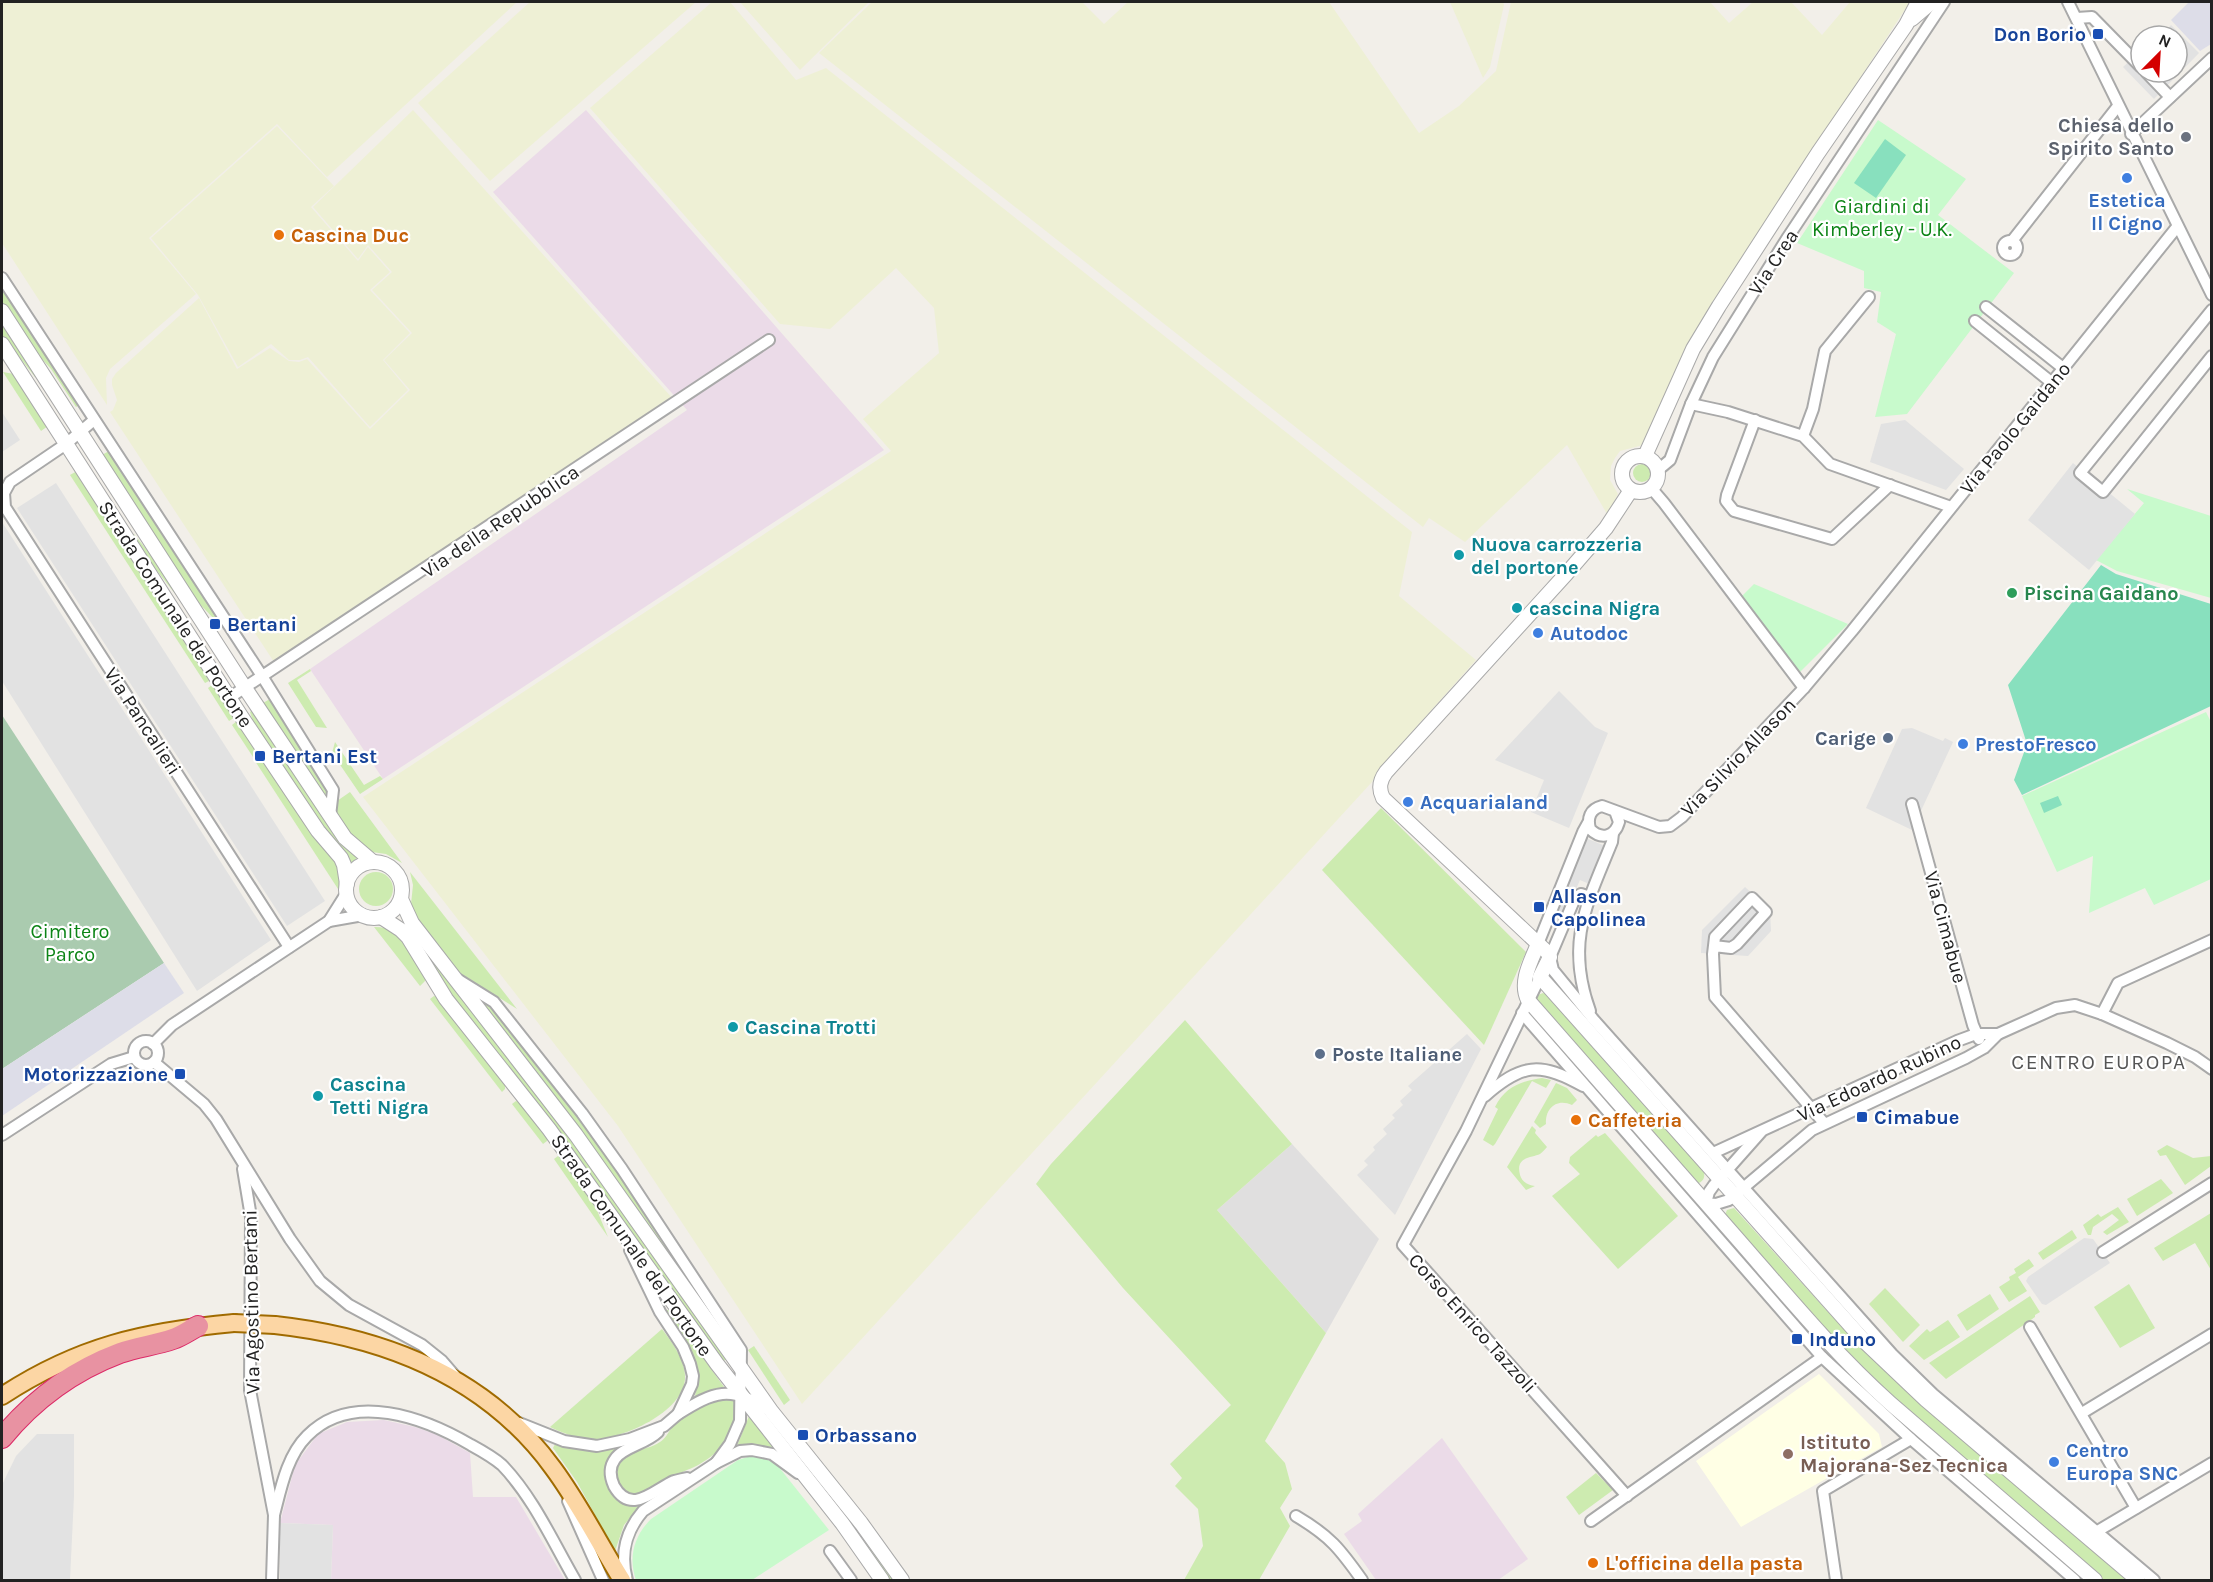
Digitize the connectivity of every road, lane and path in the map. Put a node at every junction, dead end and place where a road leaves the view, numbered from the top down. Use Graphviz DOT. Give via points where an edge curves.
graph roads {
  1 [pos="1918,2"];
  2 [pos="1932,2"];
  3 [pos="1944,2"];
  4 [pos="2068,2"];
  5 [pos="2077,18"];
  6 [pos="1906,25"];
  7 [pos="2129,55"];
  8 [pos="2211,58"];
  9 [pos="2158,84"];
  10 [pos="2170,97"];
  11 [pos="2118,106"];
  12 [pos="2131,134"];
  13 [pos="2177,227"];
  14 [pos="2012,241"];
  15 [pos="2,278"];
  16 [pos="2211,295"];
  17 [pos="1869,297"];
  18 [pos="1986,307"];
  19 [pos="2211,310"];
  20 [pos="2,311"];
  21 [pos="1975,321"];
  22 [pos="770,340"];
  23 [pos="2,344"];
  24 [pos="2211,356"];
  25 [pos="2063,368"];
  26 [pos="2051,382"];
  27 [pos="1691,404"];
  28 [pos="94,420"];
  29 [pos="1755,420"];
  30 [pos="79,432"];
  31 [pos="1803,436"];
  32 [pos="66,444"];
  33 [pos="1652,462"];
  34 [pos="1890,485"];
  35 [pos="1652,489"];
  36 [pos="1631,490"];
  37 [pos="3,492"];
  38 [pos="1951,507"];
  39 [pos="262,676"];
  40 [pos="1804,687"];
  41 [pos="244,688"];
  42 [pos="230,699"];
  43 [pos="1912,804"];
  44 [pos="1614,811"];
  45 [pos="330,816"];
  46 [pos="1637,819"];
  47 [pos="1619,822"];
  48 [pos="1588,823"];
  49 [pos="1613,833"];
  50 [pos="373,862"];
  51 [pos="347,889"];
  52 [pos="1590,897"];
  53 [pos="401,899"];
  54 [pos="363,915"];
  55 [pos="381,917"];
  56 [pos="329,921"];
  57 [pos="2211,940"];
  58 [pos="1538,944"];
  59 [pos="1714,946"];
  60 [pos="289,947"];
  61 [pos="1550,957"];
  62 [pos="1540,977"];
  63 [pos="454,978"];
  64 [pos="1528,1000"];
  65 [pos="1522,1013"];
  66 [pos="2102,1014"];
  67 [pos="1593,1019"];
  68 [pos="1976,1034"];
  69 [pos="1998,1034"];
  70 [pos="153,1044"];
  71 [pos="1983,1048"];
  72 [pos="134,1057"];
  73 [pos="2195,1057"];
  74 [pos="2211,1059"];
  75 [pos="154,1062"];
  76 [pos="2211,1069"];
  77 [pos="1591,1090"];
  78 [pos="1480,1101"];
  79 [pos="1811,1109"];
  80 [pos="1824,1123"];
  81 [pos="1761,1132"];
  82 [pos="2,1135"];
  83 [pos="1713,1153"];
  84 [pos="241,1160"];
  85 [pos="1723,1174"];
  86 [pos="2211,1183"];
  87 [pos="1739,1192"];
  88 [pos="1706,1203"];
  89 [pos="622,1233"];
  90 [pos="1789,1240"];
  91 [pos="2103,1252"];
  92 [pos="1793,1263"];
  93 [pos="1780,1287"];
  94 [pos="1784,1313"];
  95 [pos="198,1326"];
  96 [pos="2030,1328"];
  97 [pos="2211,1334"];
  98 [pos="1822,1357"];
  99 [pos="742,1370"];
  100 [pos="463,1384"];
  101 [pos="1858,1390"];
  102 [pos="2,1396"];
  103 [pos="741,1396"];
  104 [pos="1890,1403"];
  105 [pos="772,1412"];
  106 [pos="2082,1413"];
  107 [pos="678,1414"];
  108 [pos="511,1420"];
  109 [pos="664,1426"];
  110 [pos="2,1438"];
  111 [pos="1911,1439"];
  112 [pos="716,1463"];
  113 [pos="2211,1463"];
  114 [pos="552,1466"];
  115 [pos="697,1475"];
  116 [pos="817,1490"];
  117 [pos="1628,1496"];
  118 [pos="2136,1508"];
  119 [pos="274,1515"];
  120 [pos="1296,1516"];
  121 [pos="1591,1521"];
  122 [pos="2096,1532"];
  123 [pos="599,1544"];
  124 [pos="830,1551"];
  125 [pos="2072,1560"];
  126 [pos="879,1579"];
  127 [pos="272,1581"];
  128 [pos="575,1581"];
  129 [pos="603,1581"];
  130 [pos="616,1581"];
  131 [pos="622,1581"];
  132 [pos="627,1581"];
  133 [pos="851,1581"];
  134 [pos="902,1581"];
  135 [pos="1362,1581"];
  136 [pos="1836,1581"];
  137 [pos="2075,1581"];
  138 [pos="2082,1581"];
  139 [pos="2096,1581"];
  140 [pos="2138,1581"];
  141 [pos="2154,1581"];
  1 -- 6 [label="street, Via Crea"];
  2 -- 6 [label="street, Via Crea"];
  3 -- 27 [label="street, Via Crea" via="1743,308 1713,357"];
  4 -- 5 [label="street"];
  5 -- 7 [label="street" via="2092,17"];
  5 -- 11 [label="street"];
  6 -- 33 [label="street, Via Crea" via="1818,153 1694,349 1671,397"];
  8 -- 10 [label="street"];
  9 -- 10 [label="street"];
  10 -- 12 [label="street"];
  11 -- 12 [label="street"];
  11 -- 14 [label="street"];
  12 -- 13 [label="street"];
  13 -- 16 [label="street"];
  13 -- 25 [label="street, Via Paolo Gaidano"];
  15 -- 28 [label="street, Strada Comunale del Portone"];
  17 -- 31 [label="street" via="1825,351"];
  18 -- 25 [label="street"];
  19 -- 24 [label="street" via="2080,473 2103,492"];
  20 -- 30 [label="street, Strada Comunale del Portone"];
  21 -- 26 [label="street"];
  22 -- 39 [label="street, Via della Repubblica"];
  23 -- 32 [label="street, Strada Comunale del Portone"];
  25 -- 26 [label="street, Via Paolo Gaidano"];
  26 -- 38 [label="street, Via Paolo Gaidano"];
  27 -- 29 [label="street"];
  27 -- 33 [label="street, Via Crea" via="1666,464"];
  28 -- 30 [label="street, Via Pancalieri"];
  28 -- 39 [label="street, Strada Comunale del Portone"];
  29 -- 31 [label="street"];
  29 -- 34 [label="street" via="1727,495 1726,501 1734,511 1832,540"];
  30 -- 32 [label="street, Via Pancalieri"];
  30 -- 41 [label="street, Strada Comunale del Portone"];
  31 -- 34 [label="street" via="1830,464"];
  32 -- 37 [label="street, Via Pancalieri" via="16,476"];
  32 -- 42 [label="street, Strada Comunale del Portone"];
  33 -- 35 [label="street" via="1658,480"];
  33 -- 36 [label="street" via="1634,457 1625,464 1622,475"];
  34 -- 38 [label="street"];
  35 -- 36 [label="street" via="1641,493"];
  35 -- 40 [label="street"];
  36 -- 58 [label="street" via="1606,528 1380,783 1383,798"];
  37 -- 60 [label="street, Via Pancalieri" via="3,502 15,524"];
  38 -- 40 [label="street, Via Paolo Gaidano"];
  39 -- 41 [label="street, Via della Repubblica"];
  39 -- 45 [label="street, Strada Comunale del Portone" via="333,790"];
  40 -- 46 [label="street, Via Silvio Allason" via="1674,823 1659,827"];
  41 -- 42 [label="street, Via della Repubblica"];
  41 -- 45 [label="street, Strada Comunale del Portone"];
  42 -- 51 [label="street, Strada Comunale del Portone" via="318,831 341,858"];
  43 -- 68 [label="street, Via Cimabue"];
  44 -- 46 [label="street, Via Silvio Allason"];
  44 -- 47 [label="street"];
  44 -- 48 [label="street" via="1597,807"];
  45 -- 50 [label="street, Strada Comunale del Portone" via="351,845"];
  46 -- 47 [label="street, Via Silvio Allason"];
  47 -- 49 [label="street"];
  48 -- 49 [label="street" via="1599,836"];
  48 -- 58 [label="street, Corso Enrico Tazzoli"];
  49 -- 52 [label="street"];
  50 -- 51 [label="street" via="353,872"];
  50 -- 53 [label="street" via="390,867 399,877"];
  51 -- 54 [label="street" via="355,911"];
  51 -- 56 [label="street"];
  52 -- 61 [label="street, Corso Enrico Tazzoli" via="1581,894 1575,898"];
  52 -- 67 [label="street" via="1578,949 1580,981"];
  53 -- 55 [label="street" via="393,911"];
  53 -- 63 [label="street, Strada Comunale del Portone" via="408,918"];
  54 -- 55 [label="street"];
  54 -- 56 [label="street"];
  55 -- 89 [label="street, Strada Comunale del Portone" via="408,937 446,999 549,1129"];
  56 -- 60 [label="street"];
  57 -- 66 [label="street" via="2118,983"];
  58 -- 61 [label="street"];
  58 -- 64 [label="street, Corso Enrico Tazzoli" via="1525,984"];
  59 -- 59 [label="street" via="1731,948 1766,912 1752,898 1718,933"];
  59 -- 79 [label="street" via="1715,997"];
  60 -- 70 [label="street" via="172,1025"];
  61 -- 62 [label="street, Corso Enrico Tazzoli"];
  61 -- 67 [label="street" via="1553,970"];
  62 -- 64 [label="street, Corso Enrico Tazzoli"];
  62 -- 85 [label="street"];
  63 -- 99 [label="street, Strada Comunale del Portone" via="576,1135"];
  63 -- 99 [label="street, Strada Comunale del Portone" via="494,1002 582,1113 741,1350"];
  64 -- 65 [label="street, Corso Enrico Tazzoli"];
  64 -- 88 [label="street, Corso Enrico Tazzoli"];
  65 -- 77 [label="street, Corso Enrico Tazzoli"];
  65 -- 78 [label="street, Corso Enrico Tazzoli"];
  66 -- 69 [label="street, Via Edoardo Rubino" via="2075,1005 2065,1006"];
  66 -- 73 [label="street, Via Edoardo Rubino"];
  67 -- 83 [label="street"];
  68 -- 69 [label="street, Via Edoardo Rubino"];
  68 -- 71 [label="street, Via Cimabue"];
  68 -- 79 [label="street, Via Edoardo Rubino"];
  69 -- 71 [label="street, Via Edoardo Rubino"];
  70 -- 72 [label="street" via="138,1044"];
  70 -- 75 [label="street" via="158,1053"];
  71 -- 80 [label="street, Via Edoardo Rubino"];
  72 -- 75 [label="street" via="140,1064"];
  72 -- 82 [label="street" via="111,1064"];
  73 -- 74 [label="street, Via Edoardo Rubino"];
  73 -- 76 [label="street, Via Edoardo Rubino"];
  75 -- 84 [label="street, Via Agostino Bertani" via="204,1104"];
  77 -- 78 [label="street, Corso Enrico Tazzoli" via="1552,1072 1526,1069 1512,1074"];
  77 -- 94 [label="street, Corso Enrico Tazzoli"];
  78 -- 117 [label="street, Corso Enrico Tazzoli" via="1403,1245"];
  79 -- 80 [label="street"];
  79 -- 81 [label="street, Via Edoardo Rubino"];
  80 -- 87 [label="street, Via Edoardo Rubino"];
  81 -- 83 [label="street, Via Edoardo Rubino"];
  81 -- 85 [label="street, Via Edoardo Rubino"];
  83 -- 85 [label="street"];
  84 -- 100 [label="street, Via Agostino Bertani" via="320,1281 349,1305 422,1345"];
  84 -- 119 [label="street, Via Agostino Bertani" via="251,1217 250,1390"];
  85 -- 87 [label="street"];
  85 -- 88 [label="street, Via Edoardo Rubino" via="1709,1191"];
  86 -- 91 [label="street"];
  87 -- 88 [label="street, Via Edoardo Rubino" via="1723,1203"];
  87 -- 90 [label="street"];
  87 -- 92 [label="street"];
  88 -- 93 [label="street, Corso Enrico Tazzoli"];
  89 -- 103 [label="street, Strada Comunale del Portone"];
  89 -- 107 [label="street" via="690,1364 692,1384"];
  90 -- 92 [label="street"];
  90 -- 122 [label="street" via="1933,1394"];
  92 -- 140 [label="street" via="1892,1368"];
  93 -- 94 [label="street"];
  93 -- 104 [label="street, Corso Enrico Tazzoli" via="1827,1341"];
  94 -- 98 [label="street, Corso Enrico Tazzoli"];
  95 -- 100 [label="main road, bridge" via="234,1323 313,1329 401,1353"];
  95 -- 102 [label="main road" via="99,1347 61,1362"];
  95 -- 110 [label="highway" via="75,1373 40,1398"];
  96 -- 106 [label="street"];
  97 -- 106 [label="street"];
  98 -- 101 [label="street, Corso Enrico Tazzoli"];
  98 -- 117 [label="street"];
  99 -- 103 [label="street"];
  99 -- 105 [label="street, Strada Comunale del Portone"];
  100 -- 108 [label="main road"];
  101 -- 104 [label="street, Corso Enrico Tazzoli"];
  101 -- 111 [label="street, Corso Enrico Tazzoli"];
  103 -- 105 [label="street"];
  103 -- 107 [label="street" via="719,1393"];
  103 -- 112 [label="street" via="741,1421"];
  103 -- 116 [label="street, Strada Comunale del Portone"];
  104 -- 125 [label="street, Corso Enrico Tazzoli"];
  105 -- 134 [label="street, Strada Comunale del Portone"];
  106 -- 118 [label="street"];
  107 -- 109 [label="street"];
  108 -- 109 [label="street" via="564,1442 597,1446"];
  108 -- 114 [label="main road"];
  109 -- 115 [label="street" via="652,1438 614,1459 611,1479 616,1489 624,1496 642,1500 674,1481"];
  111 -- 136 [label="street" via="1823,1491"];
  111 -- 137 [label="street, Corso Enrico Tazzoli"];
  112 -- 115 [label="street"];
  112 -- 116 [label="street" via="740,1451 765,1451 780,1458"];
  113 -- 118 [label="street"];
  114 -- 123 [label="main road"];
  114 -- 129 [label="street"];
  115 -- 132 [label="street" via="643,1511 635,1521 624,1544"];
  116 -- 126 [label="street, Strada Comunale del Portone"];
  117 -- 121 [label="street"];
  118 -- 122 [label="street"];
  119 -- 127 [label="street, Via Agostino Bertani"];
  119 -- 128 [label="street, Via Agostino Bertani" via="296,1449 313,1430 334,1417 352,1412 394,1414 459,1437 502,1466 528,1500"];
  120 -- 135 [label="street" via="1337,1546"];
  122 -- 141 [label="street"];
  123 -- 130 [label="main road"];
  123 -- 131 [label="main road"];
  124 -- 133 [label="street"];
  125 -- 138 [label="street, Corso Enrico Tazzoli"];
  125 -- 139 [label="street, Corso Enrico Tazzoli"];
}
